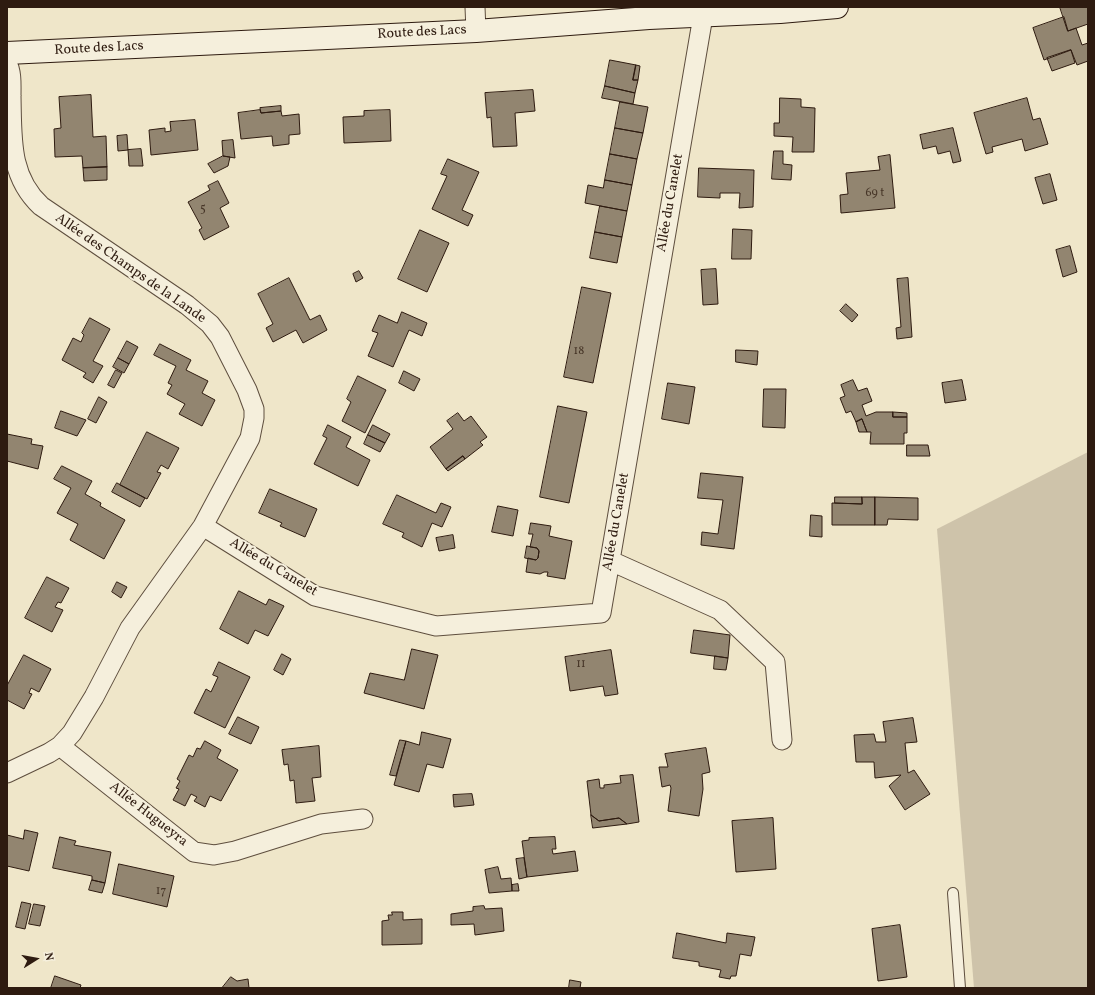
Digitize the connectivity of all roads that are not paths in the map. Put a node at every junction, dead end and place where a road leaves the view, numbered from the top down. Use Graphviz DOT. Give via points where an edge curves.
graph roads {
  1 [pos="475,7"];
  2 [pos="837,7"];
  3 [pos="703,16"];
  4 [pos="476,31"];
  5 [pos="7,53"];
  6 [pos="7,63"];
  7 [pos="203,526"];
  8 [pos="611,561"];
  9 [pos="782,740"];
  10 [pos="60,746"];
  11 [pos="7,773"];
  12 [pos="363,820"];
  13 [pos="954,893"];
  14 [pos="960,988"];
  1 -- 4 [label="street"];
  2 -- 3 [label="main road, Route des Lacs"];
  3 -- 4 [label="main road, Route des Lacs"];
  3 -- 8 [label="street, Allée du Canelet"];
  4 -- 5 [label="main road, Route des Lacs"];
  6 -- 7 [label="street, Allée des Champs de la Lande" via="16,166 22,184 31,197 50,213 187,305 210,324 220,338 251,400 254,418 250,438"];
  7 -- 8 [label="street, Allée du Canelet" via="315,596 436,626 601,613"];
  7 -- 10 [label="street, Allée des Champs de la Lande" via="141,610 79,722"];
  8 -- 9 [label="street" via="720,610 775,662"];
  10 -- 11 [label="street, Allée des Champs de la Lande"];
  10 -- 12 [label="street, Allée Hugueyra" via="194,852 214,855 228,853 321,824"];
  13 -- 14 [label="lane"];
}
